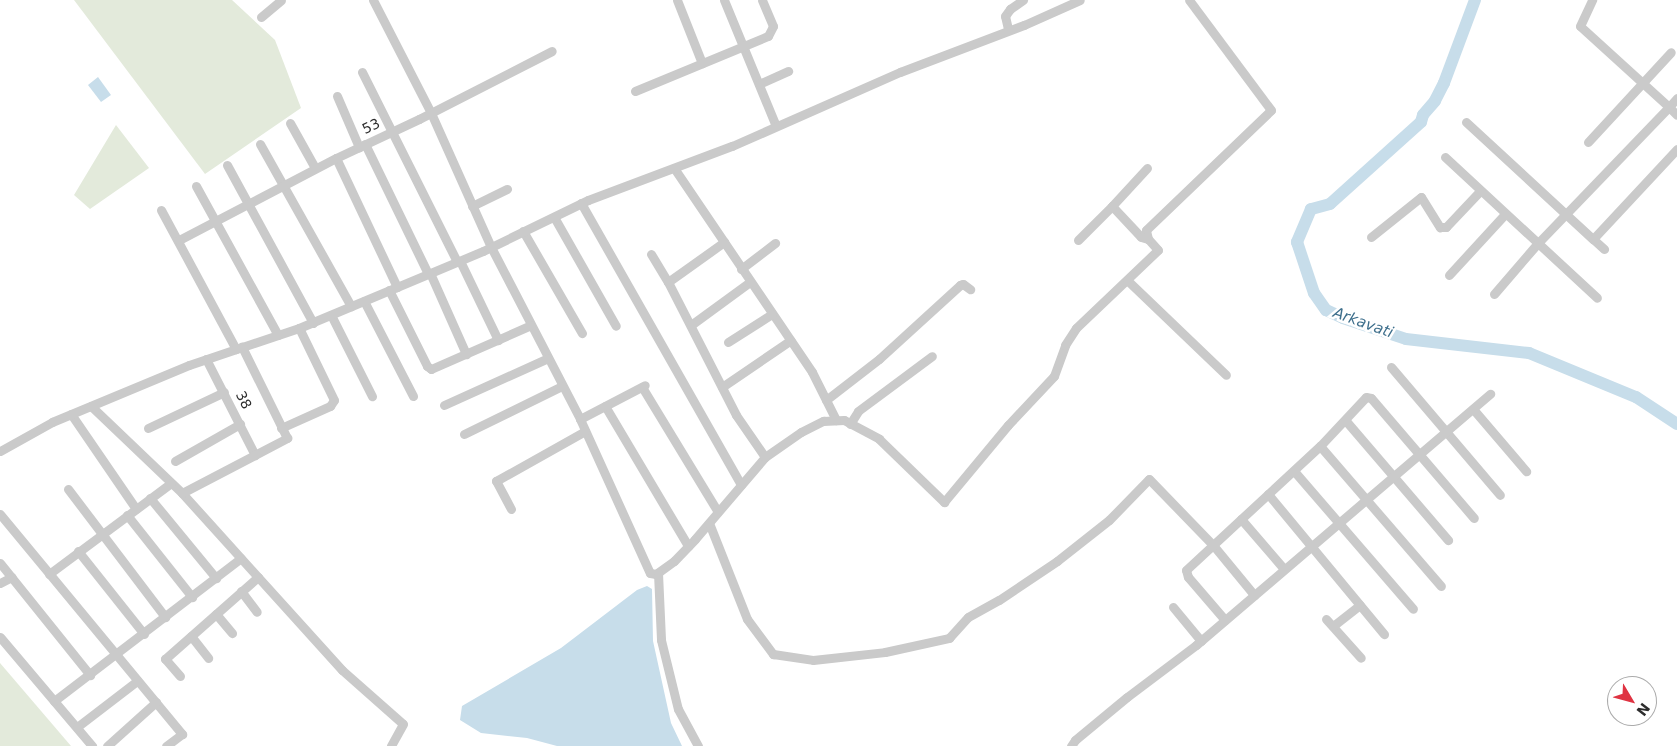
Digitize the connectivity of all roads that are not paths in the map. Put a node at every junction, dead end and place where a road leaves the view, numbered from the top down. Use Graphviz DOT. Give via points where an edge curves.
graph roads {
  1 [pos="280,0"];
  2 [pos="373,0"];
  3 [pos="677,0"];
  4 [pos="724,0"];
  5 [pos="762,0"];
  6 [pos="1023,0"];
  7 [pos="1080,0"];
  8 [pos="1189,0"];
  9 [pos="1592,0"];
  10 [pos="261,17"];
  11 [pos="1008,30"];
  12 [pos="743,46"];
  13 [pos="552,51"];
  14 [pos="1671,52"];
  15 [pos="702,63"];
  16 [pos="788,71"];
  17 [pos="362,72"];
  18 [pos="759,84"];
  19 [pos="1642,84"];
  20 [pos="635,91"];
  21 [pos="337,96"];
  22 [pos="1677,98"];
  23 [pos="1669,107"];
  24 [pos="431,113"];
  25 [pos="1677,115"];
  26 [pos="1466,122"];
  27 [pos="290,123"];
  28 [pos="776,126"];
  29 [pos="392,132"];
  30 [pos="1588,142"];
  31 [pos="260,144"];
  32 [pos="362,146"];
  33 [pos="1677,149"];
  34 [pos="1445,157"];
  35 [pos="336,158"];
  36 [pos="227,165"];
  37 [pos="316,168"];
  38 [pos="674,168"];
  39 [pos="1147,168"];
  40 [pos="196,186"];
  41 [pos="283,186"];
  42 [pos="507,189"];
  43 [pos="1480,190"];
  44 [pos="581,203"];
  45 [pos="249,204"];
  46 [pos="472,206"];
  47 [pos="1112,206"];
  48 [pos="161,210"];
  49 [pos="1505,214"];
  50 [pos="1567,215"];
  51 [pos="554,217"];
  52 [pos="216,221"];
  53 [pos="523,232"];
  54 [pos="1371,237"];
  55 [pos="1148,239"];
  56 [pos="179,240"];
  57 [pos="1078,240"];
  58 [pos="1594,240"];
  59 [pos="724,242"];
  60 [pos="775,243"];
  61 [pos="1537,244"];
  62 [pos="491,247"];
  63 [pos="1604,249"];
  64 [pos="651,254"];
  65 [pos="458,261"];
  66 [pos="741,269"];
  67 [pos="429,274"];
  68 [pos="1449,275"];
  69 [pos="1127,280"];
  70 [pos="668,282"];
  71 [pos="750,282"];
  72 [pos="393,289"];
  73 [pos="970,289"];
  74 [pos="1494,294"];
  75 [pos="1597,298"];
  76 [pos="364,301"];
  77 [pos="351,306"];
  78 [pos="772,314"];
  79 [pos="331,315"];
  80 [pos="313,322"];
  81 [pos="531,325"];
  82 [pos="691,325"];
  83 [pos="616,326"];
  84 [pos="299,328"];
  85 [pos="582,333"];
  86 [pos="278,336"];
  87 [pos="498,340"];
  88 [pos="791,340"];
  89 [pos="728,342"];
  90 [pos="239,348"];
  91 [pos="466,354"];
  92 [pos="932,356"];
  93 [pos="548,358"];
  94 [pos="206,359"];
  95 [pos="1391,367"];
  96 [pos="1226,375"];
  97 [pos="562,386"];
  98 [pos="722,387"];
  99 [pos="224,392"];
  100 [pos="1490,394"];
  101 [pos="372,396"];
  102 [pos="413,396"];
  103 [pos="826,400"];
  104 [pos="444,405"];
  105 [pos="91,406"];
  106 [pos="605,406"];
  107 [pos="1473,409"];
  108 [pos="71,414"];
  109 [pos="580,419"];
  110 [pos="836,420"];
  111 [pos="1346,421"];
  112 [pos="240,424"];
  113 [pos="850,424"];
  114 [pos="148,428"];
  115 [pos="281,428"];
  116 [pos="585,432"];
  117 [pos="1446,432"];
  118 [pos="464,434"];
  119 [pos="1320,446"];
  120 [pos="0,452"];
  121 [pos="1420,454"];
  122 [pos="255,455"];
  123 [pos="765,457"];
  124 [pos="175,460"];
  125 [pos="1294,471"];
  126 [pos="1526,471"];
  127 [pos="1393,477"];
  128 [pos="171,484"];
  129 [pos="742,485"];
  130 [pos="68,489"];
  131 [pos="182,493"];
  132 [pos="1268,494"];
  133 [pos="1500,495"];
  134 [pos="150,498"];
  135 [pos="1366,499"];
  136 [pos="136,509"];
  137 [pos="511,509"];
  138 [pos="718,512"];
  139 [pos="0,514"];
  140 [pos="127,515"];
  141 [pos="1474,518"];
  142 [pos="1241,519"];
  143 [pos="709,523"];
  144 [pos="1338,523"];
  145 [pos="102,533"];
  146 [pos="1448,540"];
  147 [pos="1213,545"];
  148 [pos="688,546"];
  149 [pos="1310,546"];
  150 [pos="78,551"];
  151 [pos="241,558"];
  152 [pos="0,563"];
  153 [pos="1284,569"];
  154 [pos="654,573"];
  155 [pos="49,574"];
  156 [pos="12,577"];
  157 [pos="258,577"];
  158 [pos="216,578"];
  159 [pos="0,583"];
  160 [pos="1441,586"];
  161 [pos="241,592"];
  162 [pos="1254,595"];
  163 [pos="192,597"];
  164 [pos="1360,605"];
  165 [pos="1173,607"];
  166 [pos="1412,609"];
  167 [pos="257,612"];
  168 [pos="216,614"];
  169 [pos="165,617"];
  170 [pos="1225,620"];
  171 [pos="232,633"];
  172 [pos="144,634"];
  173 [pos="1384,634"];
  174 [pos="190,636"];
  175 [pos="0,637"];
  176 [pos="1201,641"];
  177 [pos="116,656"];
  178 [pos="208,658"];
  179 [pos="1361,658"];
  180 [pos="90,675"];
  181 [pos="180,676"];
  182 [pos="137,681"];
  183 [pos="54,701"];
  184 [pos="156,702"];
  185 [pos="76,727"];
  186 [pos="92,746"];
  187 [pos="106,746"];
  188 [pos="166,746"];
  189 [pos="391,746"];
  190 [pos="698,746"];
  191 [pos="1071,746"];
  1 -- 10 [label="street"];
  2 -- 24 [label="street"];
  3 -- 15 [label="street"];
  4 -- 12 [label="street"];
  5 -- 12 [label="street" via="773,26 772,32"];
  6 -- 11 [label="street" via="1005,16"];
  7 -- 11 [label="street"];
  8 -- 55 [label="street" via="1271,110 1146,230"];
  9 -- 19 [label="street" via="1580,26"];
  11 -- 28 [label="street"];
  12 -- 15 [label="street"];
  12 -- 18 [label="street"];
  13 -- 24 [label="street, 53"];
  14 -- 19 [label="street"];
  15 -- 20 [label="street"];
  16 -- 18 [label="street"];
  17 -- 29 [label="street"];
  18 -- 28 [label="street"];
  19 -- 23 [label="street"];
  19 -- 30 [label="street"];
  21 -- 32 [label="street"];
  22 -- 23 [label="street"];
  23 -- 25 [label="street"];
  23 -- 50 [label="street"];
  24 -- 29 [label="street, 53"];
  24 -- 46 [label="street"];
  26 -- 50 [label="street"];
  27 -- 37 [label="street"];
  28 -- 38 [label="street"];
  29 -- 32 [label="street, 53"];
  29 -- 65 [label="street"];
  31 -- 41 [label="street"];
  32 -- 35 [label="street, 53"];
  32 -- 67 [label="street"];
  33 -- 58 [label="street"];
  34 -- 43 [label="street"];
  35 -- 37 [label="street, 53"];
  35 -- 72 [label="street"];
  36 -- 45 [label="street"];
  37 -- 41 [label="street, 53"];
  38 -- 44 [label="street"];
  38 -- 59 [label="street"];
  39 -- 47 [label="street"];
  40 -- 52 [label="street"];
  41 -- 45 [label="street, 53"];
  41 -- 77 [label="street"];
  42 -- 46 [label="street"];
  43 -- 49 [label="street"];
  43 -- 54 [label="street" via="1446,227 1440,227 1421,197"];
  44 -- 51 [label="street"];
  44 -- 129 [label="street"];
  45 -- 52 [label="street, 53"];
  45 -- 80 [label="street"];
  46 -- 62 [label="street"];
  47 -- 55 [label="street" via="1141,237"];
  47 -- 57 [label="street"];
  48 -- 56 [label="street"];
  49 -- 61 [label="street"];
  49 -- 68 [label="street"];
  50 -- 58 [label="street"];
  50 -- 61 [label="street"];
  51 -- 53 [label="street"];
  51 -- 83 [label="street"];
  52 -- 56 [label="street, 53"];
  52 -- 86 [label="street"];
  53 -- 62 [label="street"];
  53 -- 85 [label="street"];
  55 -- 69 [label="street" via="1158,250"];
  56 -- 90 [label="street"];
  58 -- 63 [label="street"];
  59 -- 66 [label="street"];
  59 -- 70 [label="street"];
  60 -- 66 [label="street"];
  61 -- 74 [label="street"];
  61 -- 75 [label="street"];
  62 -- 65 [label="street"];
  62 -- 81 [label="street"];
  64 -- 70 [label="street"];
  65 -- 67 [label="street"];
  65 -- 87 [label="street"];
  66 -- 71 [label="street"];
  67 -- 72 [label="street"];
  67 -- 91 [label="street"];
  69 -- 96 [label="street"];
  69 -- 113 [label="street" via="1076,328 1065,345 1054,376 944,502 879,439"];
  70 -- 82 [label="street"];
  71 -- 78 [label="street"];
  71 -- 82 [label="street"];
  72 -- 76 [label="street"];
  72 -- 91 [label="street" via="427,366 431,369"];
  73 -- 103 [label="street" via="960,285 878,359"];
  76 -- 77 [label="street"];
  76 -- 102 [label="street"];
  77 -- 79 [label="street"];
  78 -- 88 [label="street"];
  78 -- 89 [label="street"];
  79 -- 80 [label="street"];
  79 -- 101 [label="street"];
  80 -- 84 [label="street"];
  81 -- 87 [label="street"];
  81 -- 93 [label="street"];
  82 -- 98 [label="street"];
  84 -- 86 [label="street"];
  84 -- 115 [label="street" via="334,400 330,406"];
  86 -- 90 [label="street"];
  87 -- 91 [label="street"];
  88 -- 98 [label="street"];
  88 -- 103 [label="street"];
  90 -- 94 [label="street"];
  90 -- 115 [label="street"];
  92 -- 113 [label="street" via="858,411"];
  93 -- 97 [label="street"];
  93 -- 104 [label="street"];
  94 -- 99 [label="street, 38"];
  94 -- 105 [label="street"];
  95 -- 117 [label="street"];
  97 -- 109 [label="street"];
  97 -- 118 [label="street"];
  98 -- 123 [label="street" via="736,415"];
  99 -- 112 [label="street, 38"];
  99 -- 114 [label="street"];
  100 -- 107 [label="street"];
  103 -- 110 [label="street"];
  105 -- 108 [label="street"];
  105 -- 128 [label="street"];
  106 -- 109 [label="street"];
  106 -- 138 [label="street" via="644,386"];
  106 -- 148 [label="street"];
  107 -- 117 [label="street"];
  107 -- 126 [label="street"];
  108 -- 120 [label="street"];
  108 -- 136 [label="street"];
  109 -- 116 [label="street"];
  110 -- 113 [label="street"];
  110 -- 123 [label="street" via="823,421 801,432"];
  111 -- 119 [label="street"];
  111 -- 121 [label="street" via="1369,396"];
  111 -- 127 [label="street"];
  112 -- 122 [label="street, 38"];
  112 -- 124 [label="street"];
  115 -- 122 [label="street" via="287,438"];
  116 -- 137 [label="street" via="496,482"];
  116 -- 154 [label="street"];
  117 -- 121 [label="street"];
  117 -- 133 [label="street"];
  119 -- 125 [label="street"];
  119 -- 135 [label="street"];
  121 -- 127 [label="street"];
  121 -- 141 [label="street"];
  122 -- 131 [label="street"];
  123 -- 129 [label="street"];
  125 -- 132 [label="street"];
  125 -- 144 [label="street"];
  127 -- 135 [label="street"];
  127 -- 146 [label="street"];
  128 -- 131 [label="street"];
  128 -- 134 [label="street"];
  129 -- 138 [label="street"];
  130 -- 145 [label="street"];
  131 -- 151 [label="street"];
  132 -- 142 [label="street"];
  132 -- 149 [label="street"];
  134 -- 136 [label="street"];
  134 -- 158 [label="street"];
  135 -- 144 [label="street"];
  135 -- 160 [label="street"];
  136 -- 140 [label="street"];
  138 -- 143 [label="street"];
  139 -- 155 [label="street"];
  140 -- 145 [label="street"];
  140 -- 163 [label="street"];
  142 -- 147 [label="street"];
  142 -- 153 [label="street"];
  143 -- 147 [label="street" via="747,619 773,654 813,660 885,652 949,638 968,617 999,600 1102,526 1149,479"];
  143 -- 148 [label="street"];
  144 -- 149 [label="street"];
  144 -- 166 [label="street"];
  145 -- 150 [label="street"];
  145 -- 169 [label="street"];
  147 -- 162 [label="street"];
  147 -- 170 [label="street" via="1188,567 1186,574"];
  148 -- 154 [label="street" via="674,562"];
  149 -- 153 [label="street"];
  149 -- 164 [label="street"];
  150 -- 155 [label="street"];
  150 -- 172 [label="street"];
  151 -- 157 [label="street"];
  151 -- 158 [label="street"];
  152 -- 156 [label="street"];
  153 -- 162 [label="street"];
  154 -- 190 [label="street" via="661,640 678,709"];
  155 -- 177 [label="street"];
  156 -- 159 [label="street"];
  156 -- 180 [label="street"];
  157 -- 161 [label="street"];
  157 -- 189 [label="street" via="342,670 403,724"];
  158 -- 163 [label="street"];
  161 -- 167 [label="street"];
  161 -- 168 [label="street"];
  162 -- 170 [label="street"];
  163 -- 169 [label="street"];
  164 -- 173 [label="street"];
  164 -- 179 [label="street" via="1329,623"];
  165 -- 176 [label="street"];
  168 -- 171 [label="street"];
  168 -- 174 [label="street"];
  169 -- 172 [label="street"];
  170 -- 176 [label="street"];
  172 -- 177 [label="street"];
  174 -- 178 [label="street"];
  174 -- 181 [label="street" via="165,658"];
  175 -- 183 [label="street"];
  176 -- 191 [label="street" via="1127,697"];
  177 -- 180 [label="street"];
  177 -- 182 [label="street"];
  180 -- 183 [label="street"];
  182 -- 184 [label="street"];
  182 -- 185 [label="street"];
  183 -- 185 [label="street"];
  184 -- 187 [label="street"];
  184 -- 188 [label="street" via="182,734"];
  185 -- 186 [label="street"];
}
